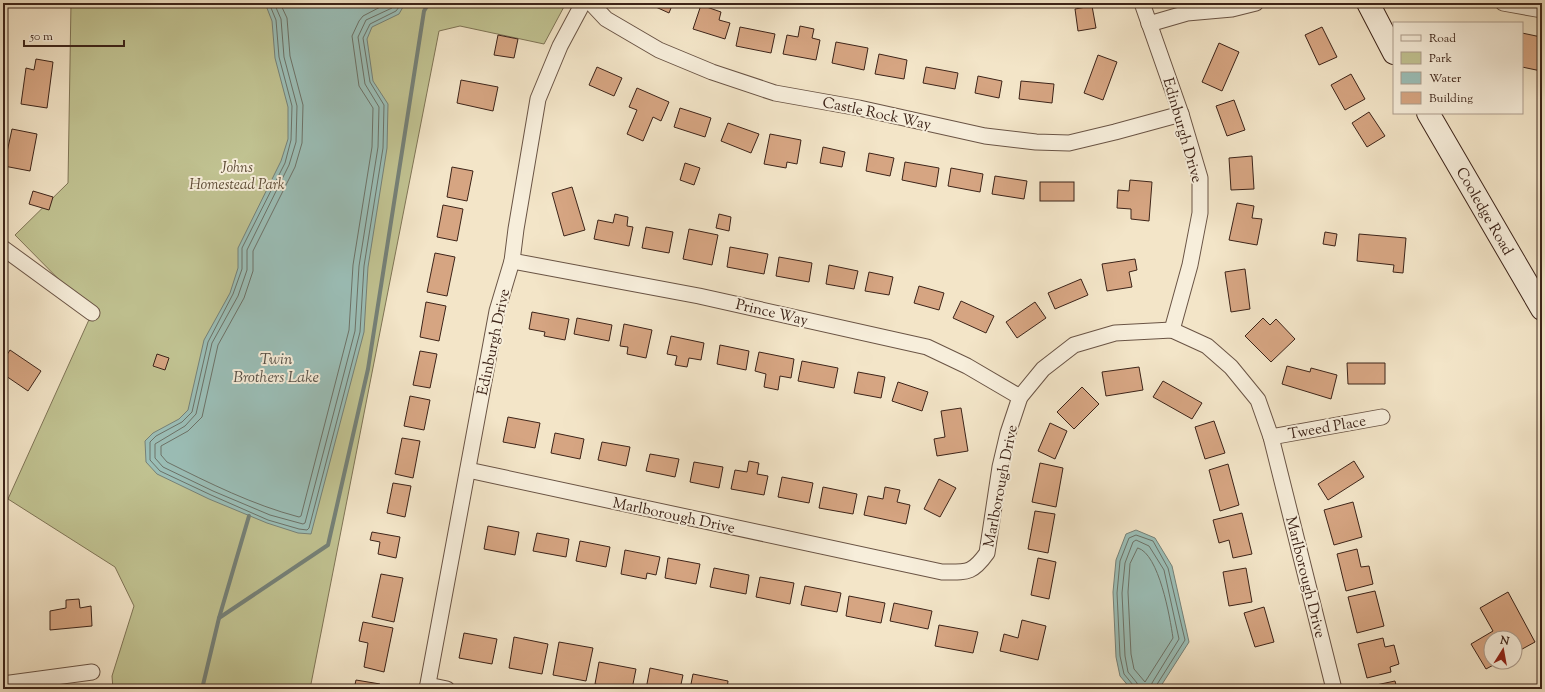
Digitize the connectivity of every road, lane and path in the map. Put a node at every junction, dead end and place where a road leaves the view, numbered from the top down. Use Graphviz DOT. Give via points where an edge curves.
graph roads {
  1 [pos="583,3"];
  2 [pos="591,3"];
  3 [pos="1142,3"];
  4 [pos="1204,3"];
  5 [pos="1256,3"];
  6 [pos="1368,3"];
  7 [pos="1503,3"];
  8 [pos="1542,10"];
  9 [pos="1187,12"];
  10 [pos="1149,24"];
  11 [pos="1393,51"];
  12 [pos="1181,114"];
  13 [pos="1429,114"];
  14 [pos="3,248"];
  15 [pos="512,261"];
  16 [pos="1542,309"];
  17 [pos="92,313"];
  18 [pos="1172,330"];
  19 [pos="1020,396"];
  20 [pos="1382,417"];
  21 [pos="1271,437"];
  22 [pos="468,470"];
  23 [pos="92,672"];
  24 [pos="3,684"];
  25 [pos="427,687"];
  26 [pos="447,689"];
  27 [pos="1334,689"];
  1 -- 15 [label="street, Edinburgh Drive" via="560,46 538,99"];
  2 -- 12 [label="street, Castle Rock Way" via="606,19 659,50 712,72 775,93 985,136 1069,143"];
  3 -- 10 [label="street, Edinburgh Drive"];
  4 -- 9 [label="street"];
  5 -- 9 [label="street" via="1232,9"];
  6 -- 11 [label="street"];
  7 -- 8 [label="street"];
  9 -- 10 [label="street"];
  10 -- 12 [label="street, Edinburgh Drive"];
  12 -- 18 [label="street, Edinburgh Drive" via="1200,178 1200,213 1190,265"];
  13 -- 16 [label="street, Cooledge Road"];
  14 -- 17 [label="street"];
  15 -- 19 [label="street, Prince Way" via="699,296 927,347"];
  15 -- 22 [label="street, Edinburgh Drive" via="497,311"];
  18 -- 19 [label="street, Marlborough Drive" via="1115,333 1074,345 1043,369"];
  18 -- 21 [label="street, Marlborough Drive" via="1207,346 1231,366 1258,400"];
  19 -- 22 [label="street, Marlborough Drive" via="1000,467 987,553 979,565 967,572 935,571"];
  20 -- 21 [label="street, Tweed Place"];
  21 -- 27 [label="street, Marlborough Drive"];
  22 -- 25 [label="street, Edinburgh Drive"];
  23 -- 24 [label="street"];
  25 -- 26 [label="street"];
}
